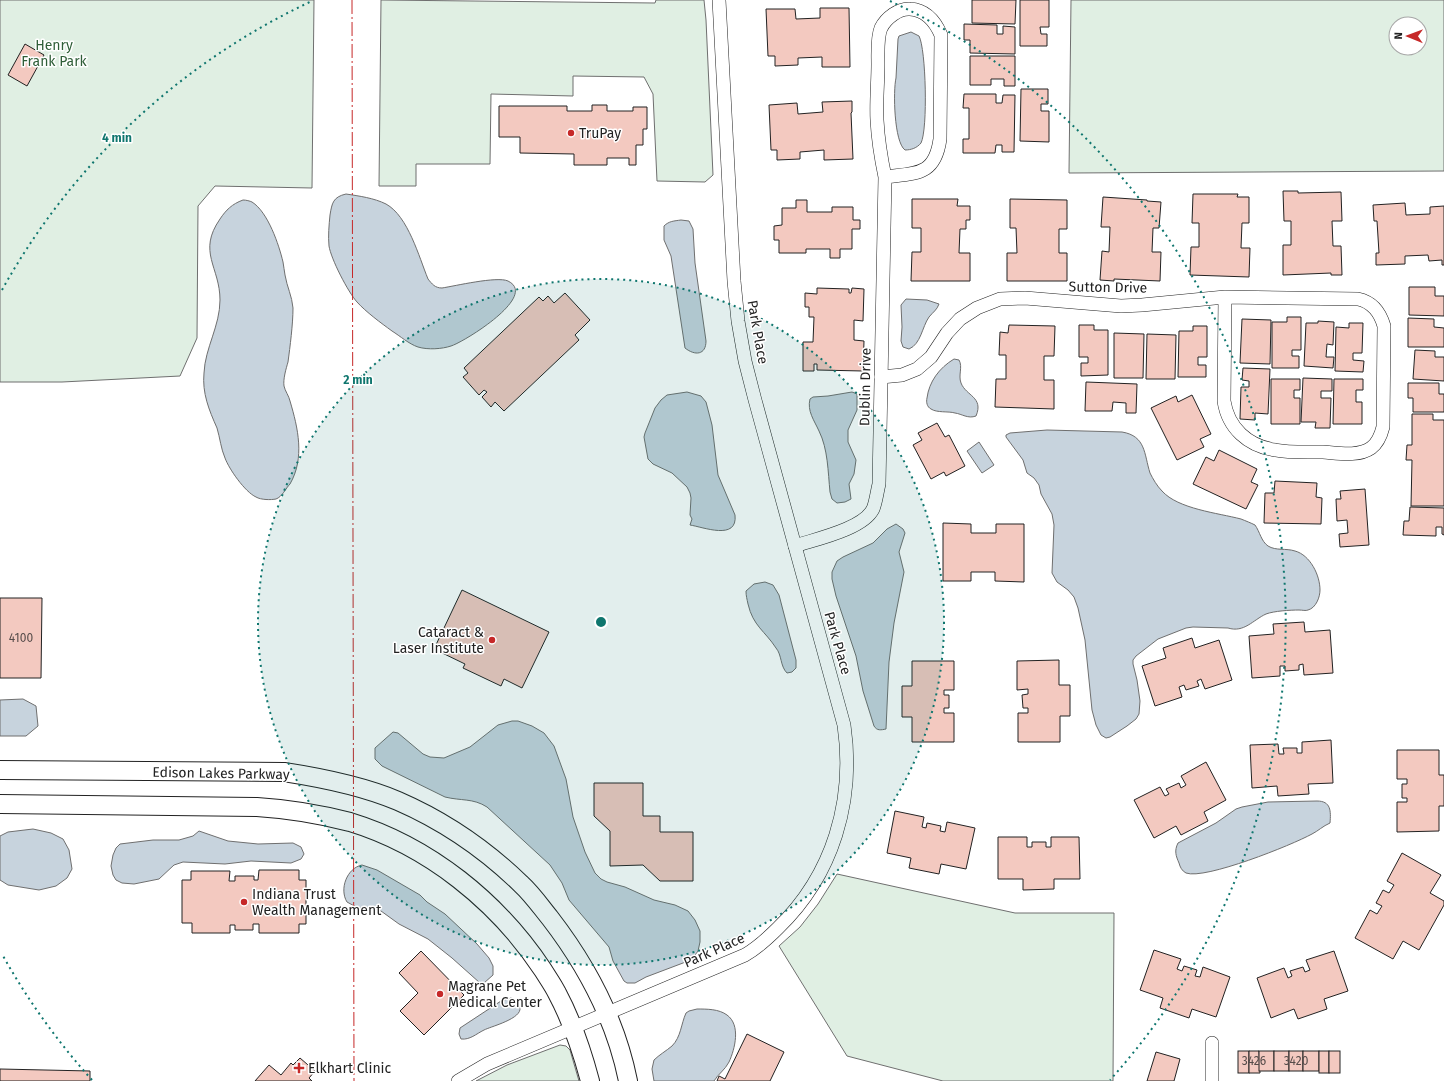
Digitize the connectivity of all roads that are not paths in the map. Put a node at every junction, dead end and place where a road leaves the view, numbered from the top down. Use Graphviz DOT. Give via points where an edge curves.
graph roads {
  1 [pos="719,0"];
  2 [pos="885,177"];
  3 [pos="1225,297"];
  4 [pos="881,378"];
  5 [pos="795,546"];
  6 [pos="0,770"];
  7 [pos="0,804"];
  8 [pos="607,1014"];
  9 [pos="573,1027"];
  10 [pos="1212,1043"];
  11 [pos="458,1081"];
  12 [pos="590,1081"];
  13 [pos="628,1081"];
  14 [pos="1212,1081"];
  1 -- 5 [label="street, Park Place" via="731,242 738,321 753,393"];
  2 -- 2 [label="street, Dublin Drive" via="877,119 878,45 881,28 898,12 907,9 918,10 930,16 941,35 938,152 932,164 920,172"];
  2 -- 4 [label="street, Dublin Drive"];
  3 -- 3 [label="street, Sutton Drive" via="1224,401 1231,424 1240,434 1272,450 1349,453 1370,449 1378,441 1383,427 1384,326 1382,318 1369,303 1363,300"];
  3 -- 4 [label="street, Sutton Drive" via="1121,306 1025,298 1000,299 977,308 960,319 931,357 917,369 902,375"];
  4 -- 5 [label="street, Dublin Drive" via="879,484 873,509 862,522 850,528"];
  5 -- 8 [label="street, Park Place" via="844,726 848,767 840,825 813,886 793,914 755,950"];
  6 -- 8 [label="street, Edison Lakes Parkway" via="284,772 357,787 398,801 451,829 480,848 522,885 573,950"];
  7 -- 9 [label="street" via="281,808 351,823 385,836 425,856 494,909 529,949 557,992"];
  8 -- 9 [label="street, Park Place"];
  8 -- 13 [label="street, Edison Lakes Parkway"];
  9 -- 11 [label="street, Park Place" via="487,1064"];
  9 -- 12 [label="street"];
  10 -- 14 [label="street"];
}
